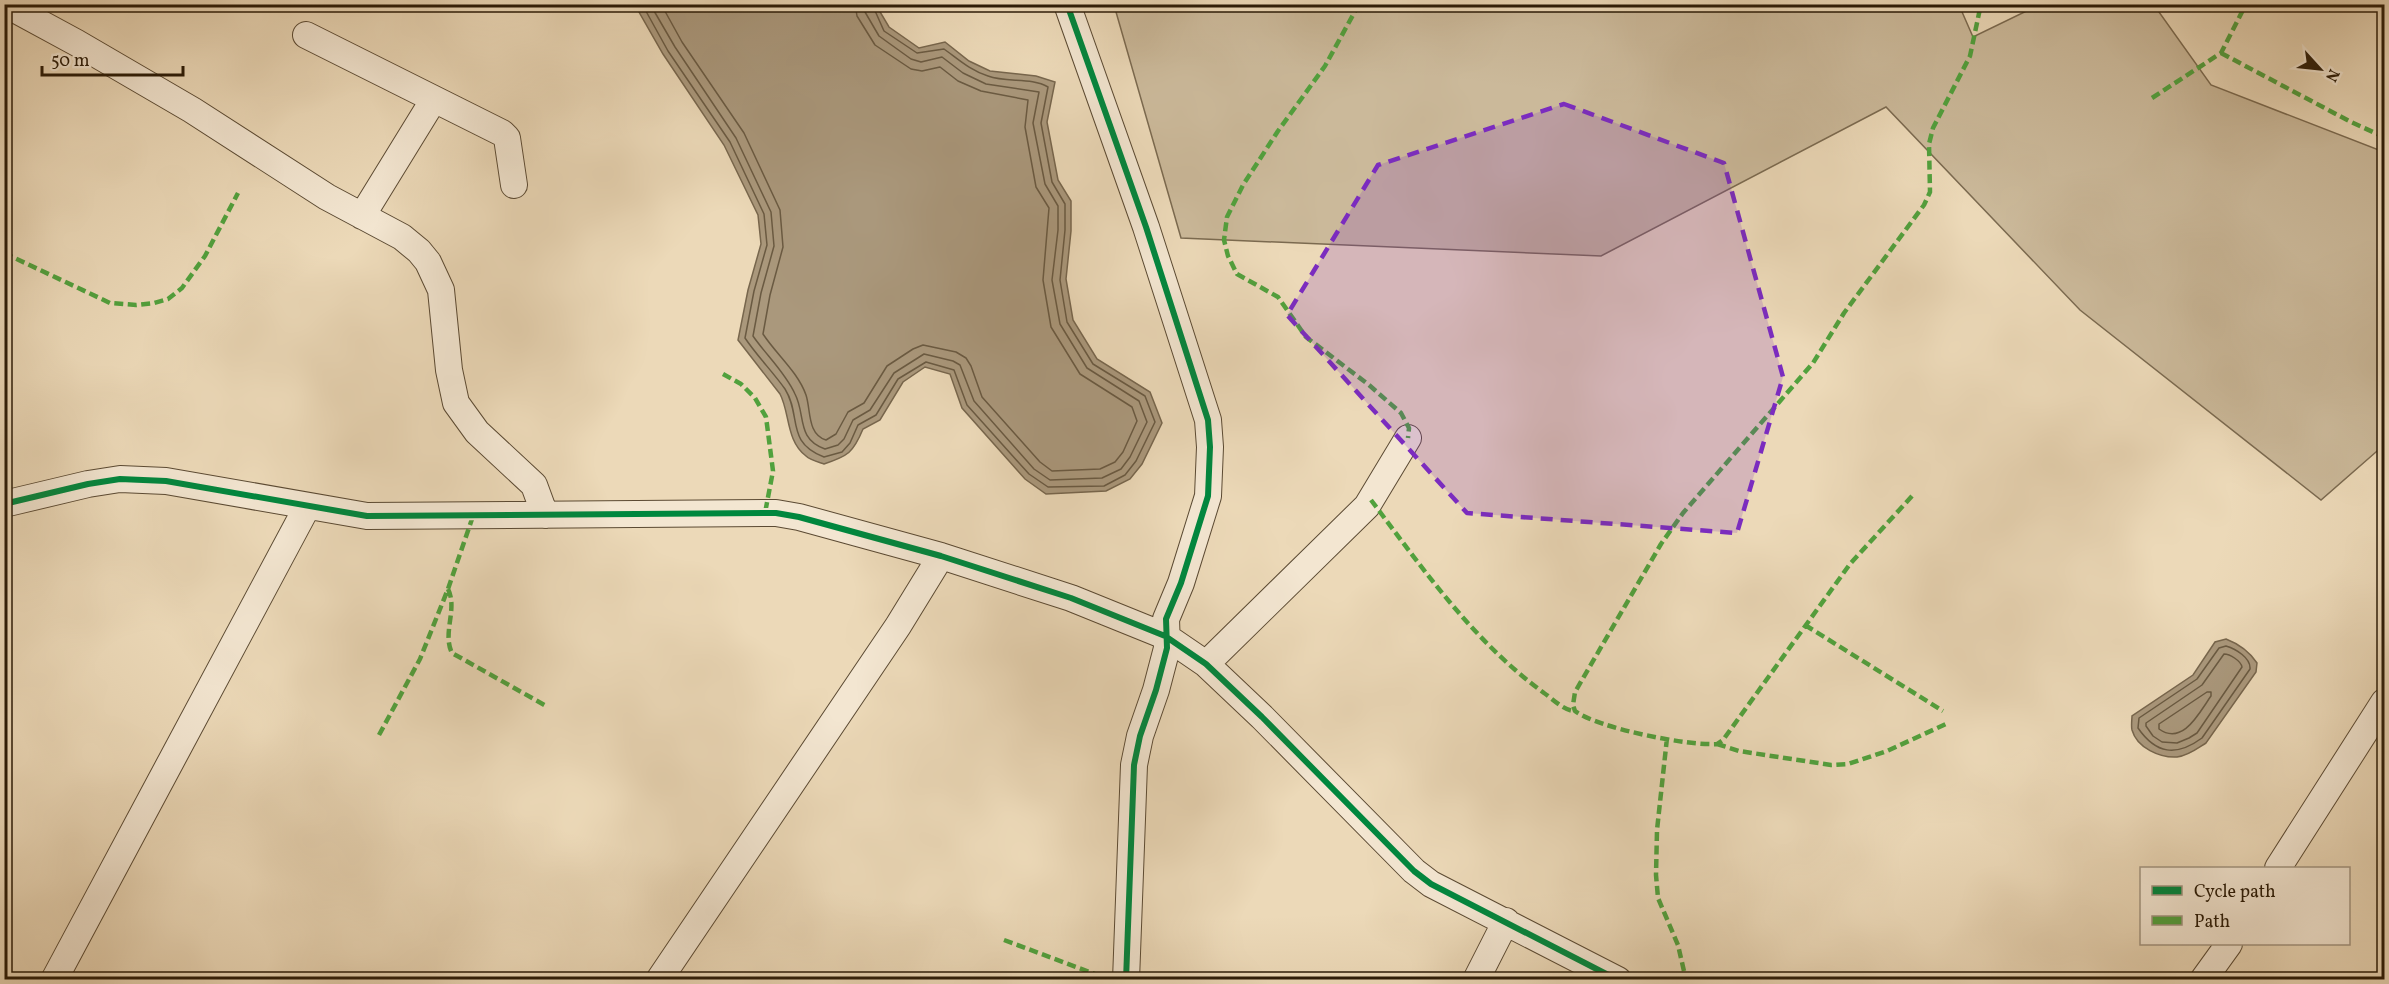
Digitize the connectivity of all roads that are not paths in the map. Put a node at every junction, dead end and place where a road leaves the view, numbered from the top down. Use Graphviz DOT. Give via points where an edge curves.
graph roads {
  1 [pos="5,4"];
  2 [pos="1067,4"];
  3 [pos="306,35"];
  4 [pos="434,99"];
  5 [pos="514,185"];
  6 [pos="362,216"];
  7 [pos="1408,438"];
  8 [pos="4,504"];
  9 [pos="307,507"];
  10 [pos="545,515"];
  11 [pos="941,556"];
  12 [pos="1165,636"];
  13 [pos="1206,664"];
  14 [pos="2385,702"];
  15 [pos="2279,867"];
  16 [pos="1506,921"];
  17 [pos="2228,945"];
  18 [pos="54,980"];
  19 [pos="660,980"];
  20 [pos="1126,980"];
  21 [pos="1476,980"];
  22 [pos="1618,980"];
  23 [pos="2203,980"];
  1 -- 6 [label="street" via="192,110"];
  2 -- 12 [label="street" via="1154,248 1208,420 1208,496 1166,619"];
  3 -- 4 [label="street"];
  4 -- 5 [label="street" via="507,138"];
  4 -- 6 [label="street"];
  6 -- 10 [label="street" via="402,237 428,262 441,290 456,403 477,432 534,485"];
  7 -- 13 [label="street" via="1367,506"];
  8 -- 9 [label="street" via="120,479 166,481"];
  9 -- 10 [label="street" via="368,516"];
  9 -- 18 [label="street"];
  10 -- 11 [label="street" via="776,513"];
  11 -- 12 [label="street" via="1071,598"];
  11 -- 19 [label="street" via="898,627"];
  12 -- 13 [label="street"];
  12 -- 20 [label="street" via="1167,648 1134,765"];
  13 -- 16 [label="street" via="1414,871 1431,884"];
  14 -- 15 [label="street"];
  16 -- 21 [label="street"];
  16 -- 22 [label="street"];
  17 -- 23 [label="street"];
}
